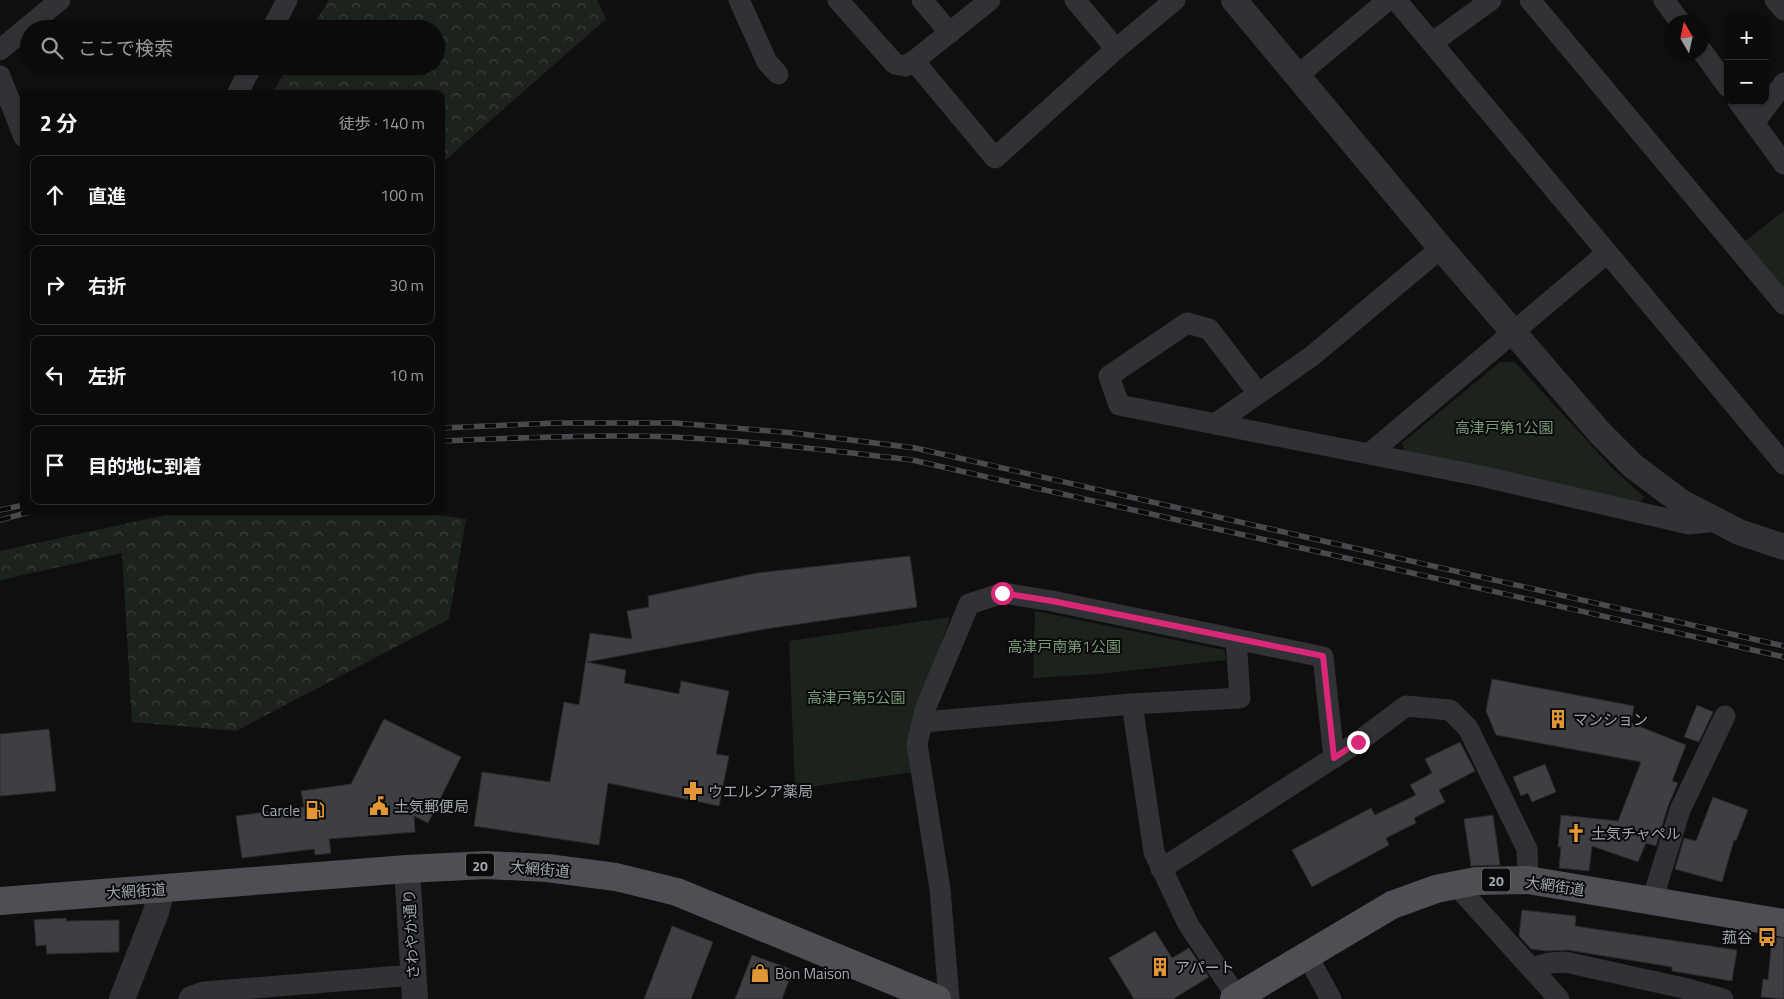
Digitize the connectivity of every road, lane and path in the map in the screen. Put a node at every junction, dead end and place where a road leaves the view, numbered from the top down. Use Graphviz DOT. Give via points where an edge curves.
graph roads {
  1 [pos="60,0"];
  2 [pos="287,0"];
  3 [pos="739,0"];
  4 [pos="838,0"];
  5 [pos="922,0"];
  6 [pos="990,0"];
  7 [pos="1075,0"];
  8 [pos="1175,0"];
  9 [pos="1234,0"];
  10 [pos="1388,0"];
  11 [pos="1396,0"];
  12 [pos="1491,0"];
  13 [pos="1530,0"];
  14 [pos="1664,0"];
  15 [pos="1775,0"];
  16 [pos="1784,10"];
  17 [pos="1675,15"];
  18 [pos="36,20"];
  19 [pos="277,20"];
  20 [pos="20,33"];
  21 [pos="950,33"];
  22 [pos="1432,44"];
  23 [pos="1116,49"];
  24 [pos="0,50"];
  25 [pos="1708,60"];
  26 [pos="914,61"];
  27 [pos="778,74"];
  28 [pos="247,75"];
  29 [pos="0,76"];
  30 [pos="1297,76"];
  31 [pos="1724,82"];
  32 [pos="1784,84"];
  33 [pos="239,90"];
  34 [pos="16,100"];
  35 [pos="1741,105"];
  36 [pos="20,118"];
  37 [pos="1754,123"];
  38 [pos="1784,164"];
  39 [pos="1441,248"];
  40 [pos="1607,253"];
  41 [pos="1784,304"];
  42 [pos="1512,331"];
  43 [pos="1258,394"];
  44 [pos="1215,424"];
  45 [pos="1369,454"];
  46 [pos="1784,464"];
  47 [pos="1718,521"];
  48 [pos="1784,547"];
  49 [pos="1236,638"];
  50 [pos="1132,704"];
  51 [pos="1725,716"];
  52 [pos="922,722"];
  53 [pos="1334,758"];
  54 [pos="407,869"];
  55 [pos="1161,869"];
  56 [pos="1528,880"];
  57 [pos="1456,885"];
  58 [pos="162,889"];
  59 [pos="0,901"];
  60 [pos="1652,901"];
  61 [pos="1784,923"];
  62 [pos="1307,955"];
  63 [pos="1531,968"];
  64 [pos="414,987"];
  65 [pos="292,992"];
  66 [pos="1235,998"];
  67 [pos="122,999"];
  68 [pos="189,999"];
  69 [pos="937,999"];
  70 [pos="949,999"];
  71 [pos="1331,999"];
  72 [pos="1559,999"];
  73 [pos="1723,999"];
  1 -- 18 [label="street"];
  2 -- 19 [label="street"];
  3 -- 27 [label="street" via="767,62"];
  4 -- 26 [label="street" via="895,64 905,66"];
  5 -- 21 [label="street"];
  6 -- 21 [label="street"];
  7 -- 23 [label="street"];
  8 -- 23 [label="street"];
  9 -- 30 [label="street"];
  10 -- 30 [label="street"];
  11 -- 22 [label="street"];
  12 -- 22 [label="street"];
  13 -- 41 [label="street"];
  14 -- 17 [label="street"];
  15 -- 16 [label="street"];
  20 -- 24 [label="street"];
  21 -- 26 [label="street"];
  22 -- 40 [label="street"];
  23 -- 26 [label="street" via="994,158"];
  25 -- 31 [label="street"];
  28 -- 33 [label="street"];
  29 -- 34 [label="street"];
  30 -- 39 [label="street"];
  32 -- 37 [label="street"];
  34 -- 36 [label="street"];
  35 -- 37 [label="street"];
  37 -- 38 [label="street"];
  39 -- 42 [label="street"];
  39 -- 43 [label="street" via="1312,356"];
  40 -- 42 [label="street"];
  40 -- 46 [label="street"];
  42 -- 45 [label="street"];
  42 -- 47 [label="street" via="1600,433 1634,466 1681,502"];
  43 -- 44 [label="street"];
  43 -- 44 [label="street" via="1209,329 1187,323 1109,376 1119,405"];
  44 -- 45 [label="street"];
  45 -- 47 [label="street" via="1689,524"];
  47 -- 48 [label="street" via="1739,532"];
  49 -- 50 [label="street" via="1240,698"];
  49 -- 52 [label="street" via="1002,593 969,604"];
  49 -- 53 [label="street" via="1323,656"];
  50 -- 52 [label="street"];
  50 -- 55 [label="street" via="1154,852"];
  51 -- 60 [label="street" via="1680,810"];
  52 -- 70 [label="street" via="917,744 940,889"];
  53 -- 55 [label="street"];
  53 -- 56 [label="street" via="1406,706 1450,710 1468,728 1527,849"];
  54 -- 58 [label="main road, 大網街道 / 20"];
  54 -- 64 [label="street, さわやか通り"];
  54 -- 69 [label="main road, 大網街道 / 20" via="486,865 547,868 616,877 677,892"];
  55 -- 66 [label="street" via="1188,924"];
  56 -- 57 [label="main road, 大網街道 / 20" via="1476,881"];
  56 -- 60 [label="main road, 大網街道 / 20"];
  57 -- 62 [label="main road, 大網街道 / 20" via="1392,905"];
  57 -- 63 [label="street"];
  58 -- 59 [label="main road, 大網街道 / 20"];
  58 -- 67 [label="street"];
  60 -- 61 [label="main road, 大網街道 / 20"];
  62 -- 66 [label="main road, 大網街道 / 20"];
  62 -- 71 [label="street"];
  63 -- 72 [label="street"];
  63 -- 73 [label="street" via="1566,962"];
  64 -- 65 [label="street"];
  65 -- 68 [label="street" via="204,992"];
}
